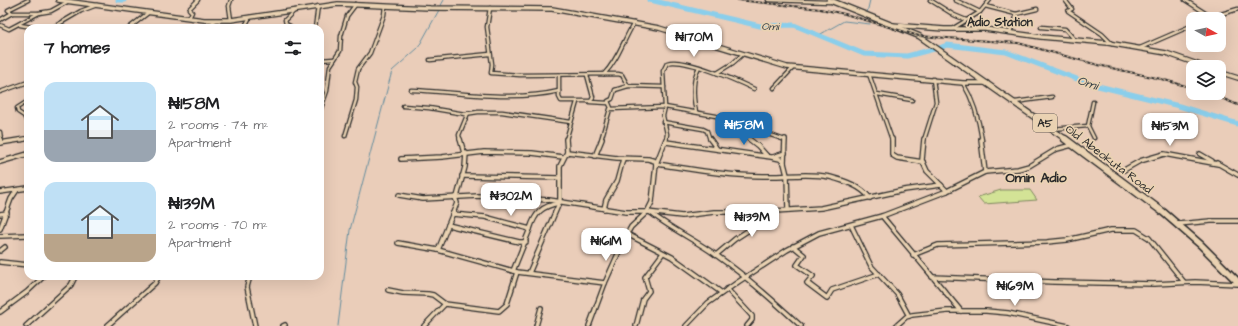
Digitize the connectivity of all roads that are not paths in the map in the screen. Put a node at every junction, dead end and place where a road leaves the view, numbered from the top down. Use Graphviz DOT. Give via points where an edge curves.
graph roads {
  1 [pos="28,0"];
  2 [pos="58,0"];
  3 [pos="198,0"];
  4 [pos="231,0"];
  5 [pos="768,0"];
  6 [pos="930,0"];
  7 [pos="955,0"];
  8 [pos="989,0"];
  9 [pos="1065,0"];
  10 [pos="1185,0"];
  11 [pos="69,1"];
  12 [pos="831,1"];
  13 [pos="356,4"];
  14 [pos="97,5"];
  15 [pos="318,6"];
  16 [pos="385,6"];
  17 [pos="985,6"];
  18 [pos="490,8"];
  19 [pos="1037,9"];
  20 [pos="1238,9"];
  21 [pos="295,10"];
  22 [pos="980,12"];
  23 [pos="1204,12"];
  24 [pos="1226,12"];
  25 [pos="12,13"];
  26 [pos="148,13"];
  27 [pos="39,14"];
  28 [pos="1016,14"];
  29 [pos="250,17"];
  30 [pos="189,18"];
  31 [pos="0,20"];
  32 [pos="216,20"];
  33 [pos="231,20"];
  34 [pos="966,20"];
  35 [pos="634,23"];
  36 [pos="59,24"];
  37 [pos="134,24"];
  38 [pos="211,24"];
  39 [pos="246,24"];
  40 [pos="286,24"];
  41 [pos="316,24"];
  42 [pos="0,25"];
  43 [pos="18,25"];
  44 [pos="892,25"];
  45 [pos="24,26"];
  46 [pos="1041,27"];
  47 [pos="1186,28"];
  48 [pos="952,29"];
  49 [pos="1010,32"];
  50 [pos="1074,40"];
  51 [pos="1112,44"];
  52 [pos="1140,48"];
  53 [pos="490,54"];
  54 [pos="743,54"];
  55 [pos="334,59"];
  56 [pos="324,60"];
  57 [pos="430,60"];
  58 [pos="1187,60"];
  59 [pos="699,67"];
  60 [pos="793,68"];
  61 [pos="717,72"];
  62 [pos="587,74"];
  63 [pos="604,74"];
  64 [pos="869,74"];
  65 [pos="1226,74"];
  66 [pos="559,75"];
  67 [pos="1238,78"];
  68 [pos="932,79"];
  69 [pos="962,82"];
  70 [pos="24,83"];
  71 [pos="988,83"];
  72 [pos="628,86"];
  73 [pos="664,87"];
  74 [pos="774,88"];
  75 [pos="754,89"];
  76 [pos="411,90"];
  77 [pos="0,92"];
  78 [pos="559,92"];
  79 [pos="324,94"];
  80 [pos="877,94"];
  81 [pos="1052,97"];
  82 [pos="912,100"];
  83 [pos="577,102"];
  84 [pos="589,102"];
  85 [pos="1015,102"];
  86 [pos="1093,102"];
  87 [pos="608,103"];
  88 [pos="24,104"];
  89 [pos="403,106"];
  90 [pos="665,107"];
  91 [pos="611,108"];
  92 [pos="696,112"];
  93 [pos="468,113"];
  94 [pos="24,116"];
  95 [pos="571,122"];
  96 [pos="663,122"];
  97 [pos="741,124"];
  98 [pos="1088,126"];
  99 [pos="1052,128"];
  100 [pos="0,132"];
  101 [pos="345,136"];
  102 [pos="1094,138"];
  103 [pos="24,139"];
  104 [pos="666,142"];
  105 [pos="0,143"];
  106 [pos="1074,145"];
  107 [pos="717,149"];
  108 [pos="566,152"];
  109 [pos="465,153"];
  110 [pos="785,154"];
  111 [pos="1200,154"];
  112 [pos="24,155"];
  113 [pos="595,156"];
  114 [pos="563,157"];
  115 [pos="769,157"];
  116 [pos="400,159"];
  117 [pos="623,159"];
  118 [pos="0,162"];
  119 [pos="923,162"];
  120 [pos="784,163"];
  121 [pos="656,164"];
  122 [pos="1218,164"];
  123 [pos="1124,170"];
  124 [pos="985,172"];
  125 [pos="787,175"];
  126 [pos="462,176"];
  127 [pos="1238,176"];
  128 [pos="560,178"];
  129 [pos="941,185"];
  130 [pos="24,189"];
  131 [pos="17,190"];
  132 [pos="947,191"];
  133 [pos="0,192"];
  134 [pos="399,196"];
  135 [pos="456,197"];
  136 [pos="870,198"];
  137 [pos="560,202"];
  138 [pos="604,208"];
  139 [pos="788,210"];
  140 [pos="773,211"];
  141 [pos="649,212"];
  142 [pos="7,213"];
  143 [pos="0,214"];
  144 [pos="452,214"];
  145 [pos="882,216"];
  146 [pos="1238,221"];
  147 [pos="1178,224"];
  148 [pos="448,225"];
  149 [pos="852,225"];
  150 [pos="0,229"];
  151 [pos="530,229"];
  152 [pos="627,234"];
  153 [pos="24,235"];
  154 [pos="0,236"];
  155 [pos="526,242"];
  156 [pos="398,243"];
  157 [pos="793,246"];
  158 [pos="5,247"];
  159 [pos="438,250"];
  160 [pos="0,251"];
  161 [pos="663,253"];
  162 [pos="716,255"];
  163 [pos="913,255"];
  164 [pos="0,262"];
  165 [pos="24,265"];
  166 [pos="515,271"];
  167 [pos="529,273"];
  168 [pos="879,274"];
  169 [pos="745,277"];
  170 [pos="932,277"];
  171 [pos="40,280"];
  172 [pos="74,280"];
  173 [pos="157,280"];
  174 [pos="249,280"];
  175 [pos="1184,282"];
  176 [pos="605,283"];
  177 [pos="1238,283"];
  178 [pos="727,289"];
  179 [pos="388,290"];
  180 [pos="722,293"];
  181 [pos="445,304"];
  182 [pos="541,308"];
  183 [pos="0,312"];
  184 [pos="961,312"];
  185 [pos="909,316"];
  186 [pos="26,326"];
  187 [pos="107,326"];
  188 [pos="255,326"];
  189 [pos="424,326"];
  190 [pos="536,326"];
  191 [pos="589,326"];
  192 [pos="636,326"];
  193 [pos="686,326"];
  194 [pos="747,326"];
  195 [pos="801,326"];
  196 [pos="896,326"];
  197 [pos="1068,326"];
  1 -- 25 [label="street" via="8,10"];
  2 -- 11 [label="street"];
  3 -- 30 [label="street" via="190,6 192,12"];
  4 -- 33 [label="street"];
  5 -- 12 [label="street"];
  6 -- 34 [label="street"];
  7 -- 22 [label="street"];
  8 -- 17 [label="street"];
  9 -- 51 [label="street" via="1072,9 1068,11 1104,34"];
  10 -- 23 [label="street"];
  11 -- 14 [label="street"];
  11 -- 27 [label="street"];
  12 -- 44 [label="highway, Old Abeokuta Road / A5"];
  13 -- 15 [label="street"];
  13 -- 16 [label="street"];
  13 -- 55 [label="street" via="347,16 340,51"];
  14 -- 26 [label="street"];
  14 -- 36 [label="street"];
  15 -- 21 [label="street"];
  15 -- 41 [label="street"];
  16 -- 18 [label="street"];
  16 -- 101 [label="street" via="370,53 358,69 355,81 358,86 357,94"];
  17 -- 22 [label="street"];
  17 -- 28 [label="street"];
  18 -- 35 [label="street" via="552,9"];
  18 -- 53 [label="street" via="487,27"];
  19 -- 28 [label="street"];
  20 -- 24 [label="street"];
  21 -- 29 [label="street"];
  21 -- 40 [label="street" via="285,20"];
  22 -- 34 [label="street"];
  25 -- 27 [label="street"];
  25 -- 31 [label="street"];
  26 -- 30 [label="street"];
  26 -- 37 [label="street"];
  27 -- 43 [label="street"];
  28 -- 49 [label="street" via="1015,25"];
  29 -- 33 [label="street"];
  29 -- 39 [label="street"];
  30 -- 32 [label="street"];
  32 -- 33 [label="street"];
  32 -- 38 [label="street"];
  34 -- 48 [label="street"];
  35 -- 54 [label="street" via="659,28"];
  35 -- 63 [label="street" via="624,44"];
  42 -- 43 [label="street" via="9,29"];
  43 -- 45 [label="street"];
  44 -- 48 [label="street"];
  44 -- 71 [label="highway, Old Abeokuta Road / A5" via="919,36"];
  46 -- 50 [label="street" via="1065,29"];
  47 -- 52 [label="street"];
  48 -- 49 [label="street"];
  49 -- 50 [label="street"];
  50 -- 51 [label="street"];
  51 -- 52 [label="street"];
  52 -- 58 [label="street"];
  53 -- 57 [label="street"];
  53 -- 66 [label="street" via="490,73 520,76"];
  54 -- 60 [label="street"];
  54 -- 61 [label="street"];
  55 -- 56 [label="street"];
  55 -- 79 [label="street"];
  59 -- 61 [label="street"];
  59 -- 73 [label="street" via="667,63 663,71"];
  59 -- 92 [label="street" via="695,75"];
  60 -- 64 [label="street"];
  60 -- 74 [label="street"];
  61 -- 75 [label="street"];
  62 -- 63 [label="street"];
  62 -- 66 [label="street"];
  62 -- 84 [label="street" via="593,97"];
  63 -- 72 [label="street" via="620,74"];
  64 -- 68 [label="street"];
  64 -- 80 [label="street"];
  65 -- 67 [label="street"];
  66 -- 78 [label="street"];
  68 -- 69 [label="street"];
  68 -- 119 [label="street" via="936,102 924,137"];
  69 -- 71 [label="street"];
  69 -- 124 [label="street" via="975,103"];
  70 -- 77 [label="street"];
  71 -- 85 [label="highway, Old Abeokuta Road / A5"];
  72 -- 73 [label="street"];
  72 -- 87 [label="street" via="616,90"];
  73 -- 90 [label="street"];
  76 -- 78 [label="street" via="490,95"];
  78 -- 83 [label="street" via="561,101"];
  80 -- 82 [label="street"];
  80 -- 119 [label="street" via="881,112 892,137 892,155"];
  81 -- 85 [label="street"];
  83 -- 84 [label="street"];
  83 -- 95 [label="street"];
  84 -- 87 [label="street"];
  85 -- 99 [label="highway, Old Abeokuta Road / A5"];
  86 -- 98 [label="street"];
  87 -- 91 [label="street"];
  88 -- 94 [label="street" via="17,108"];
  89 -- 93 [label="street"];
  90 -- 91 [label="street"];
  90 -- 92 [label="street"];
  90 -- 96 [label="street"];
  91 -- 113 [label="street"];
  92 -- 97 [label="street"];
  93 -- 95 [label="street" via="502,112"];
  93 -- 109 [label="street" via="459,135"];
  95 -- 108 [label="street"];
  96 -- 104 [label="street" via="667,134"];
  96 -- 107 [label="street" via="703,129 707,131 708,138"];
  97 -- 110 [label="street" via="785,139"];
  97 -- 115 [label="street" via="746,137"];
  98 -- 99 [label="street"];
  98 -- 102 [label="street"];
  99 -- 106 [label="highway, Old Abeokuta Road / A5"];
  100 -- 105 [label="street"];
  103 -- 105 [label="street"];
  104 -- 107 [label="street"];
  104 -- 121 [label="street"];
  106 -- 124 [label="street" via="1057,149 1037,162 1018,169"];
  106 -- 147 [label="highway, Old Abeokuta Road / A5"];
  107 -- 115 [label="street"];
  108 -- 113 [label="street"];
  108 -- 114 [label="street"];
  109 -- 114 [label="street" via="532,153"];
  109 -- 116 [label="street"];
  109 -- 126 [label="street"];
  110 -- 115 [label="street"];
  110 -- 120 [label="street"];
  111 -- 122 [label="street"];
  112 -- 118 [label="street"];
  113 -- 117 [label="street"];
  114 -- 128 [label="street"];
  115 -- 120 [label="street" via="780,159"];
  117 -- 121 [label="street" via="648,159 655,161"];
  117 -- 138 [label="street" via="618,178"];
  119 -- 129 [label="street"];
  120 -- 125 [label="street"];
  121 -- 125 [label="street" via="754,176"];
  121 -- 141 [label="street"];
  122 -- 123 [label="street" via="1164,154 1140,161"];
  122 -- 127 [label="street"];
  124 -- 132 [label="street"];
  125 -- 136 [label="street" via="836,178 866,190"];
  125 -- 139 [label="street"];
  126 -- 128 [label="street"];
  126 -- 135 [label="street"];
  128 -- 137 [label="street"];
  129 -- 132 [label="street"];
  129 -- 136 [label="street"];
  130 -- 131 [label="street"];
  131 -- 133 [label="street"];
  131 -- 142 [label="street"];
  132 -- 145 [label="street"];
  134 -- 135 [label="street" via="423,199"];
  135 -- 137 [label="street" via="521,198"];
  135 -- 144 [label="street" via="457,203"];
  136 -- 139 [label="street" via="821,208"];
  137 -- 138 [label="street"];
  137 -- 151 [label="street" via="537,212"];
  137 -- 167 [label="street"];
  138 -- 141 [label="street" via="626,212"];
  139 -- 140 [label="street"];
  140 -- 141 [label="street" via="714,212 682,216"];
  140 -- 162 [label="street" via="769,217"];
  141 -- 152 [label="street" via="631,226"];
  141 -- 162 [label="street"];
  142 -- 143 [label="street"];
  142 -- 150 [label="street"];
  144 -- 148 [label="street"];
  144 -- 151 [label="street" via="485,217"];
  145 -- 149 [label="street"];
  145 -- 163 [label="street"];
  146 -- 147 [label="street"];
  147 -- 177 [label="highway, Old Abeokuta Road / A5"];
  148 -- 155 [label="street"];
  148 -- 159 [label="street"];
  149 -- 157 [label="street" via="819,233"];
  149 -- 168 [label="street" via="866,259"];
  151 -- 155 [label="street"];
  152 -- 161 [label="street"];
  152 -- 176 [label="street"];
  153 -- 154 [label="street"];
  155 -- 166 [label="street"];
  156 -- 159 [label="street"];
  157 -- 168 [label="street" via="804,255 797,265 813,276 807,282 827,298 832,290"];
  157 -- 169 [label="street"];
  158 -- 160 [label="street"];
  159 -- 166 [label="street"];
  161 -- 180 [label="street"];
  161 -- 192 [label="street" via="645,277 649,291 643,299"];
  162 -- 169 [label="street"];
  163 -- 170 [label="street"];
  163 -- 175 [label="street" via="938,245 1046,242 1111,230 1136,230 1149,238"];
  164 -- 165 [label="street"];
  166 -- 167 [label="street"];
  166 -- 181 [label="street" via="507,304 499,311"];
  167 -- 176 [label="street"];
  168 -- 185 [label="street" via="897,294"];
  169 -- 178 [label="street"];
  169 -- 195 [label="street"];
  170 -- 175 [label="street" via="1154,284"];
  170 -- 184 [label="street"];
  171 -- 183 [label="street"];
  172 -- 186 [label="street"];
  173 -- 187 [label="street"];
  174 -- 188 [label="street" via="247,287"];
  175 -- 177 [label="street"];
  176 -- 191 [label="street"];
  178 -- 180 [label="street"];
  178 -- 194 [label="street" via="752,316"];
  179 -- 181 [label="street" via="433,295"];
  180 -- 193 [label="street" via="692,317"];
  181 -- 189 [label="street"];
  182 -- 190 [label="street"];
  184 -- 185 [label="street"];
  184 -- 197 [label="street" via="1007,313"];
  185 -- 196 [label="street"];
}
